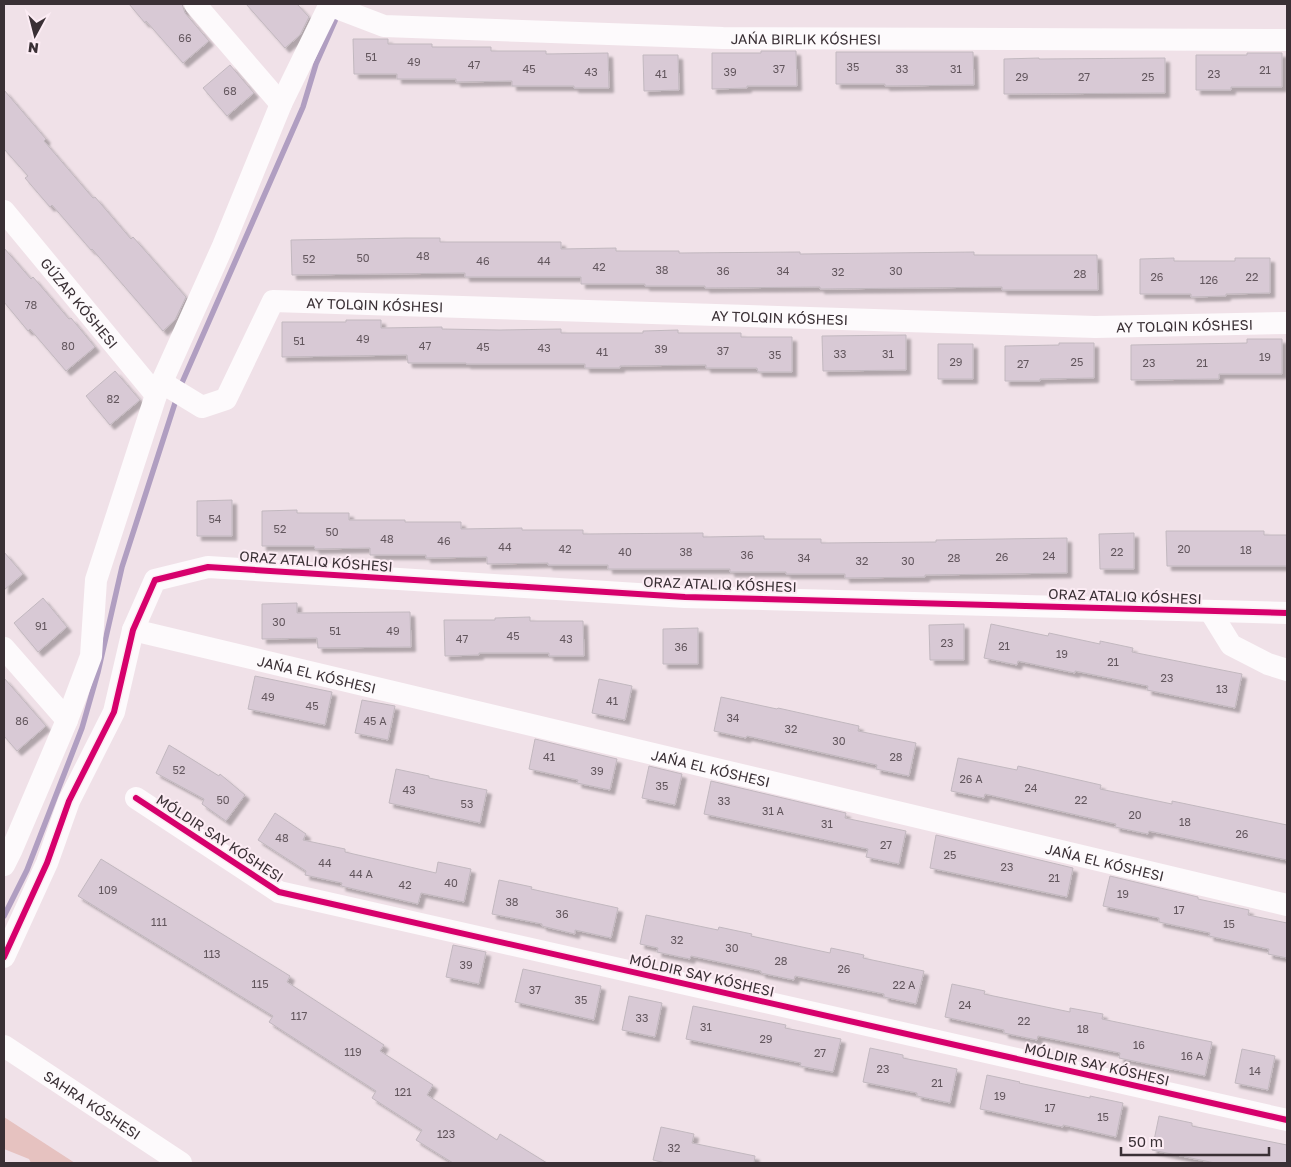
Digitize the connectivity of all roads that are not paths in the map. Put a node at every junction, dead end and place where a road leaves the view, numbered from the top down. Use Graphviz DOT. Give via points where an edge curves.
graph roads {
  1 [pos="196,4"];
  2 [pos="329,4"];
  3 [pos="1287,40"];
  4 [pos="281,104"];
  5 [pos="4,211"];
  6 [pos="1287,323"];
  7 [pos="159,388"];
  8 [pos="1210,611"];
  9 [pos="1287,613"];
  10 [pos="133,630"];
  11 [pos="4,648"];
  12 [pos="1287,670"];
  13 [pos="67,720"];
  14 [pos="136,798"];
  15 [pos="4,865"];
  16 [pos="1287,905"];
  17 [pos="4,957"];
  18 [pos="4,1046"];
  19 [pos="1287,1120"];
  20 [pos="181,1163"];
  1 -- 4 [label="street"];
  2 -- 3 [label="street, JAŃA BIRLIK KÓSHESI" via="384,26 723,38"];
  2 -- 4 [label="street"];
  4 -- 7 [label="street" via="223,246"];
  5 -- 7 [label="street, GÚZAR KÓSHESI"];
  6 -- 7 [label="street, GÚZAR KÓSHESI" via="1094,327 273,301 226,399 202,407"];
  7 -- 13 [label="street" via="96,580 91,656"];
  8 -- 9 [label="street"];
  8 -- 10 [label="street" via="685,597 208,567 155,580"];
  8 -- 12 [label="street" via="1231,645"];
  10 -- 16 [label="street, JAŃA EL KÓSHESI"];
  10 -- 17 [label="street" via="114,712 69,801 47,863"];
  11 -- 13 [label="street"];
  13 -- 15 [label="street"];
  14 -- 19 [label="street, MÓLDIR SAY KÓSHESI" via="279,892"];
  18 -- 20 [label="street, SAHRA KÓSHESI"];
}
